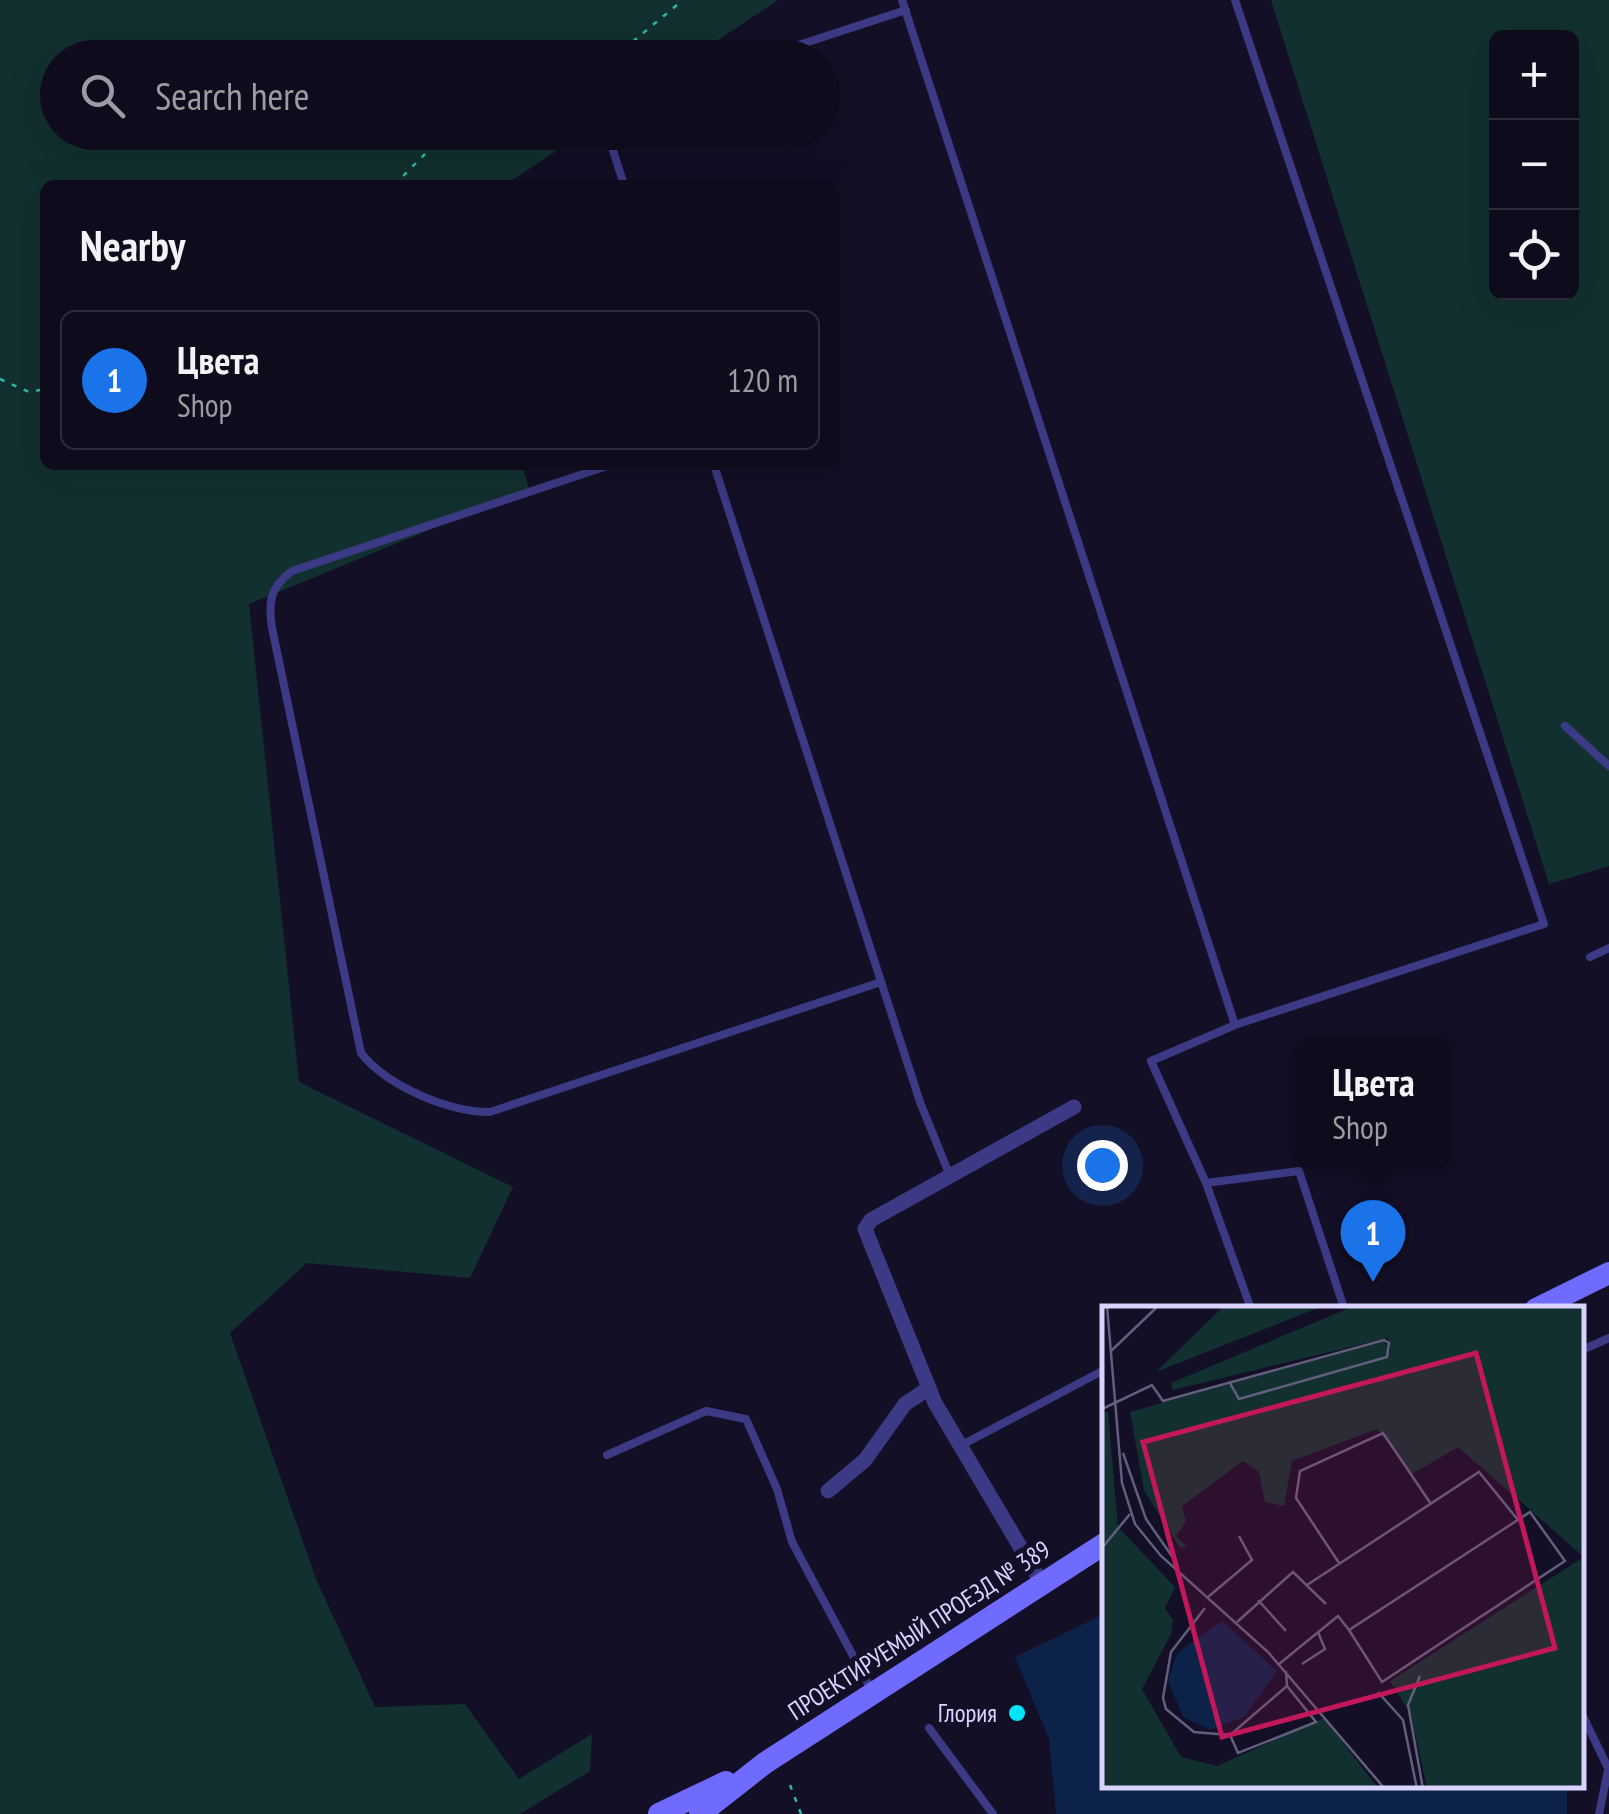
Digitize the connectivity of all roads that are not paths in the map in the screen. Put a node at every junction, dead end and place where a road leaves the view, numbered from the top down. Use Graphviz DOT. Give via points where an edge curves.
graph roads {
  1 [pos="902,0"];
  2 [pos="1235,0"];
  3 [pos="906,10"];
  4 [pos="814,40"];
  5 [pos="613,150"];
  6 [pos="622,180"];
  7 [pos="595,470"];
  8 [pos="716,470"];
  9 [pos="1565,726"];
  10 [pos="1609,766"];
  11 [pos="1609,948"];
  12 [pos="1590,957"];
  13 [pos="881,982"];
  14 [pos="1235,1025"];
  15 [pos="1074,1107"];
  16 [pos="950,1176"];
  17 [pos="1206,1184"];
  18 [pos="1609,1273"];
  19 [pos="1250,1306"];
  20 [pos="1343,1306"];
  21 [pos="1542,1306"];
  22 [pos="1609,1338"];
  23 [pos="1584,1349"];
  24 [pos="1102,1371"];
  25 [pos="929,1388"];
  26 [pos="958,1447"];
  27 [pos="607,1456"];
  28 [pos="828,1491"];
  29 [pos="1102,1545"];
  30 [pos="1041,1582"];
  31 [pos="874,1694"];
  32 [pos="1584,1718"];
  33 [pos="929,1728"];
  34 [pos="765,1762"];
  35 [pos="1609,1770"];
  36 [pos="658,1814"];
  37 [pos="700,1814"];
  38 [pos="994,1814"];
  39 [pos="1599,1814"];
  1 -- 3 [label="lane"];
  2 -- 14 [label="lane" via="1544,924"];
  3 -- 4 [label="lane"];
  3 -- 14 [label="lane"];
  5 -- 6 [label="lane"];
  7 -- 13 [label="lane" via="292,572 276,583 268,604 272,628 361,1054 371,1066 447,1106 490,1112"];
  8 -- 13 [label="lane"];
  9 -- 10 [label="lane"];
  11 -- 12 [label="lane"];
  13 -- 16 [label="lane"];
  14 -- 17 [label="lane" via="1150,1061"];
  15 -- 16 [label="street"];
  16 -- 25 [label="street" via="865,1229"];
  17 -- 19 [label="lane"];
  17 -- 20 [label="lane" via="1299,1171"];
  18 -- 21 [label="main road"];
  22 -- 23 [label="lane"];
  24 -- 26 [label="lane"];
  25 -- 26 [label="street"];
  25 -- 28 [label="street" via="905,1404 865,1460"];
  26 -- 30 [label="street"];
  27 -- 31 [label="lane" via="706,1411 746,1419 778,1488 792,1542"];
  29 -- 30 [label="main road, ПРОЕКТИРУЕМЫЙ ПРОЕЗД № 389"];
  30 -- 31 [label="main road, ПРОЕКТИРУЕМЫЙ ПРОЕЗД № 389"];
  31 -- 34 [label="main road, ПРОЕКТИРУЕМЫЙ ПРОЕЗД № 389"];
  32 -- 35 [label="lane"];
  33 -- 38 [label="lane"];
  34 -- 36 [label="main road, ПРОЕКТИРУЕМЫЙ ПРОЕЗД № 389"];
  34 -- 37 [label="main road, ПРОЕКТИРУЕМЫЙ ПРОЕЗД № 389"];
  35 -- 39 [label="lane"];
}
